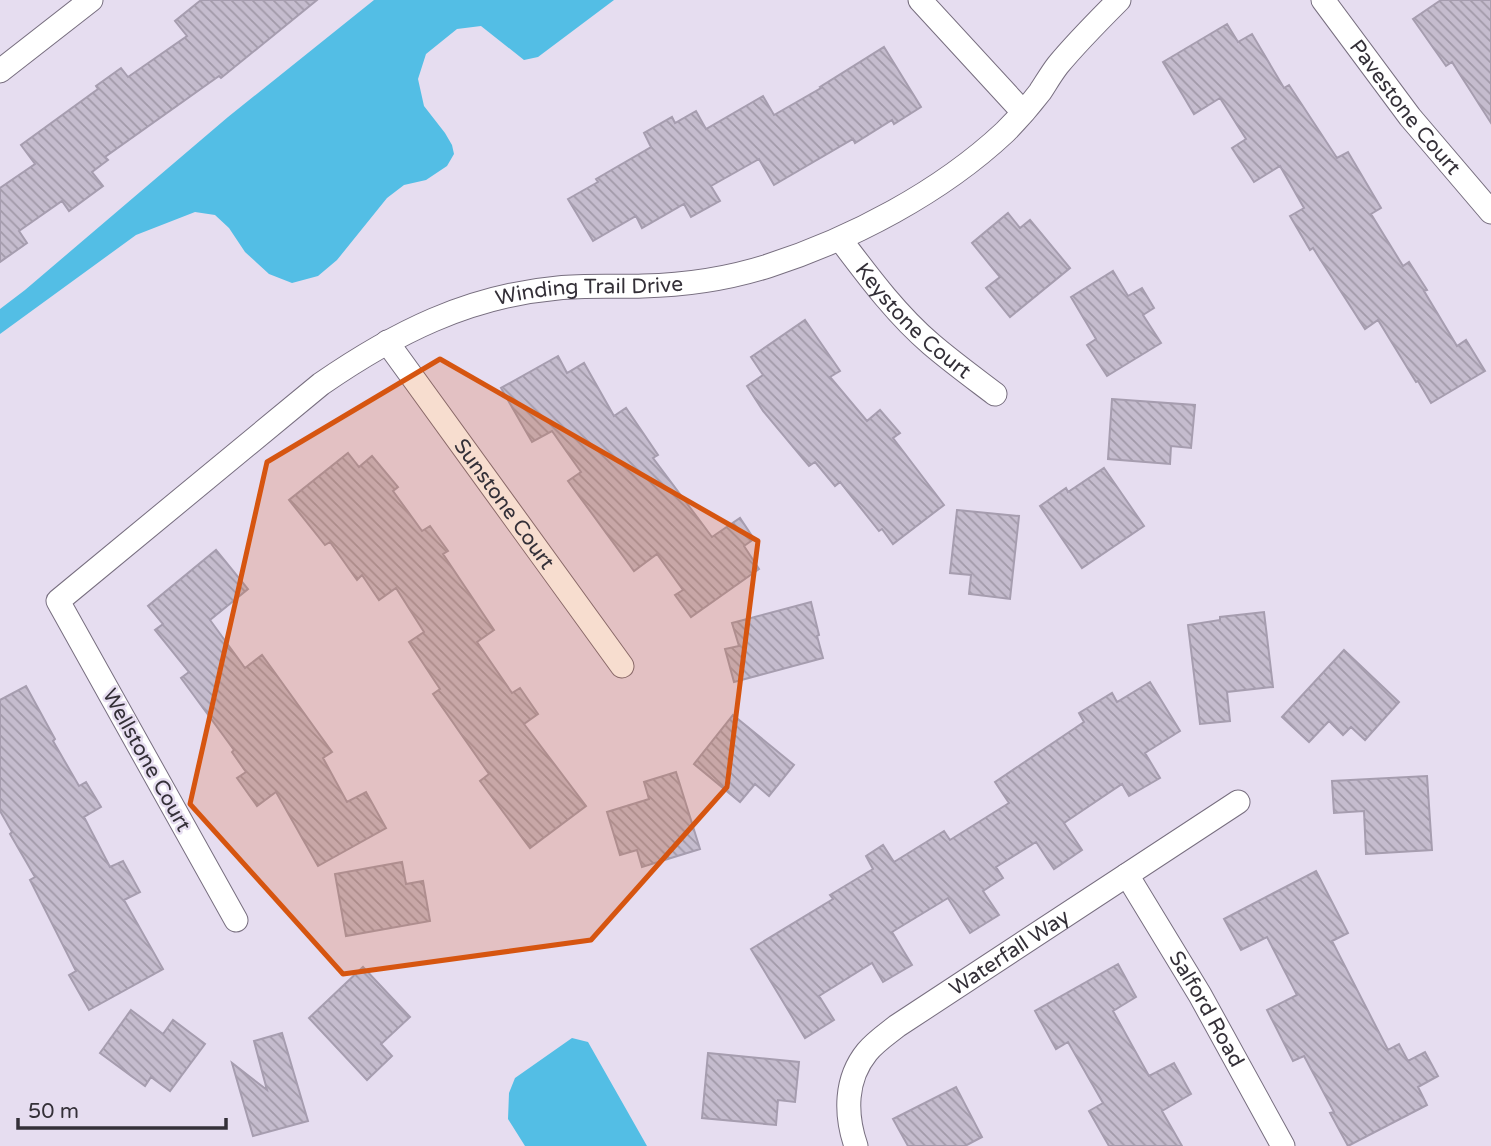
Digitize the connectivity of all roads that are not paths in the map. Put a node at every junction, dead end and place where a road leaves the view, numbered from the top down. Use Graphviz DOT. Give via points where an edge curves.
graph roads {
  1 [pos="91,0"];
  2 [pos="920,0"];
  3 [pos="1119,0"];
  4 [pos="1323,0"];
  5 [pos="0,71"];
  6 [pos="1023,112"];
  7 [pos="1491,212"];
  8 [pos="840,239"];
  9 [pos="387,342"];
  10 [pos="995,394"];
  11 [pos="58,601"];
  12 [pos="622,666"];
  13 [pos="1238,802"];
  14 [pos="1127,875"];
  15 [pos="236,919"];
  16 [pos="856,1146"];
  17 [pos="1283,1146"];
  1 -- 5 [label="street"];
  2 -- 6 [label="street"];
  3 -- 6 [label="street, Winding Trail Drive" via="1086,33"];
  4 -- 7 [label="street, Pavestone Court" via="1410,117"];
  6 -- 8 [label="street, Winding Trail Drive" via="958,171"];
  8 -- 9 [label="street, Winding Trail Drive" via="767,266 688,283 528,291 435,318"];
  8 -- 10 [label="street, Keystone Court" via="902,316"];
  9 -- 11 [label="street, Winding Trail Drive" via="321,384"];
  9 -- 12 [label="street, Sunstone Court"];
  11 -- 15 [label="street, Wellstone Court"];
  13 -- 14 [label="street, Waterfall Way"];
  14 -- 16 [label="street, Waterfall Way" via="897,1026 867,1051 855,1070 849,1098"];
  14 -- 17 [label="street, Salford Road"];
}
